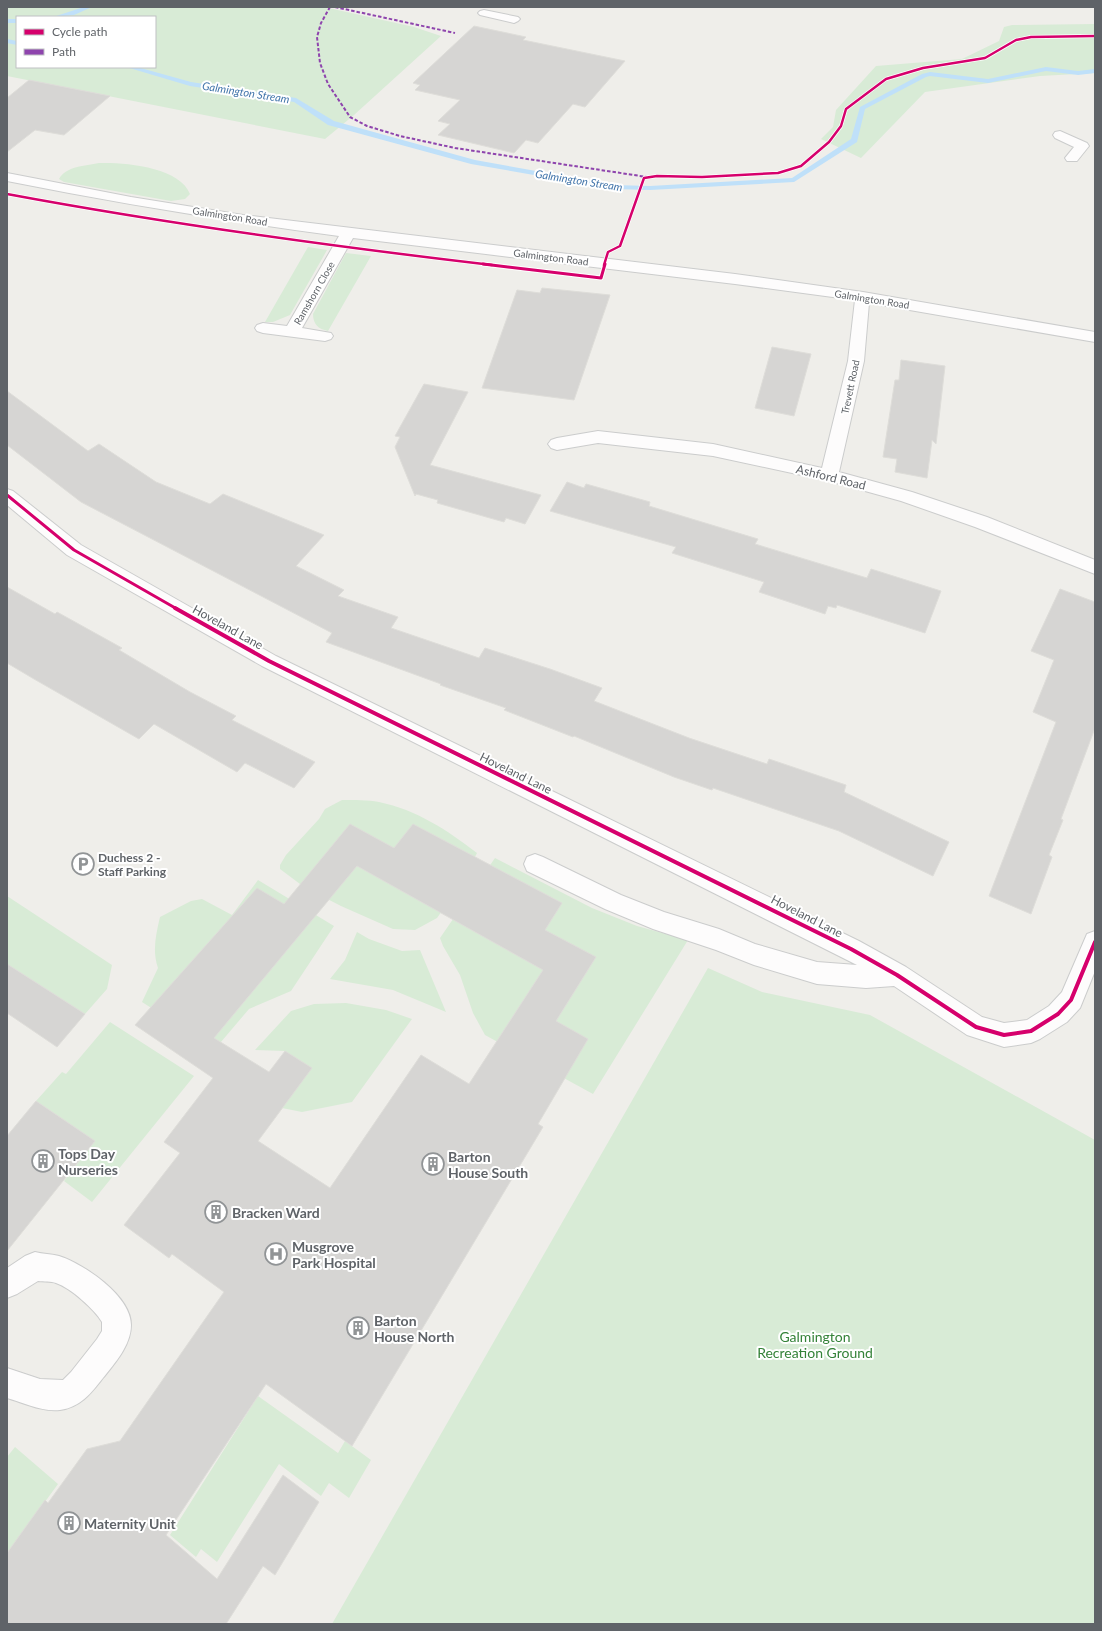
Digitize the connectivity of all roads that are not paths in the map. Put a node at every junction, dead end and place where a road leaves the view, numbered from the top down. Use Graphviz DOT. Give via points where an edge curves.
graph roads {
  1 [pos="484,13"];
  2 [pos="514,19"];
  3 [pos="1060,135"];
  4 [pos="1088,146"];
  5 [pos="1072,158"];
  6 [pos="7,177"];
  7 [pos="348,233"];
  8 [pos="863,297"];
  9 [pos="263,328"];
  10 [pos="292,332"];
  11 [pos="325,336"];
  12 [pos="1095,337"];
  13 [pos="557,444"];
  14 [pos="829,475"];
  15 [pos="7,495"];
  16 [pos="1095,567"];
  17 [pos="535,864"];
  18 [pos="1095,942"];
  19 [pos="897,975"];
  20 [pos="7,1284"];
  21 [pos="7,1383"];
  1 -- 2 [label="street"];
  3 -- 4 [label="street"];
  4 -- 5 [label="street"];
  6 -- 7 [label="street, Galmington Road" via="131,201"];
  7 -- 8 [label="street, Galmington Road" via="735,278"];
  7 -- 10 [label="street, Ramshorn Close"];
  8 -- 12 [label="street, Galmington Road"];
  8 -- 14 [label="street, Trevett Road" via="851,389"];
  9 -- 10 [label="street, Ramshorn Close"];
  10 -- 11 [label="street, Ramshorn Close"];
  13 -- 14 [label="street, Ashford Road" via="598,437 713,450"];
  14 -- 16 [label="street, Ashford Road" via="906,496 981,522"];
  15 -- 19 [label="street, Hoveland Lane" via="74,550 269,661 782,914"];
  17 -- 19 [label="street" via="661,922 754,954 817,973 866,978"];
  18 -- 19 [label="street, Hoveland Lane" via="1071,1000 1058,1014 1031,1031 1004,1036 976,1027"];
  20 -- 21 [label="street" via="35,1266 60,1270 97,1293 110,1307 118,1322 115,1337 106,1352 74,1390 61,1395 38,1393"];
}
